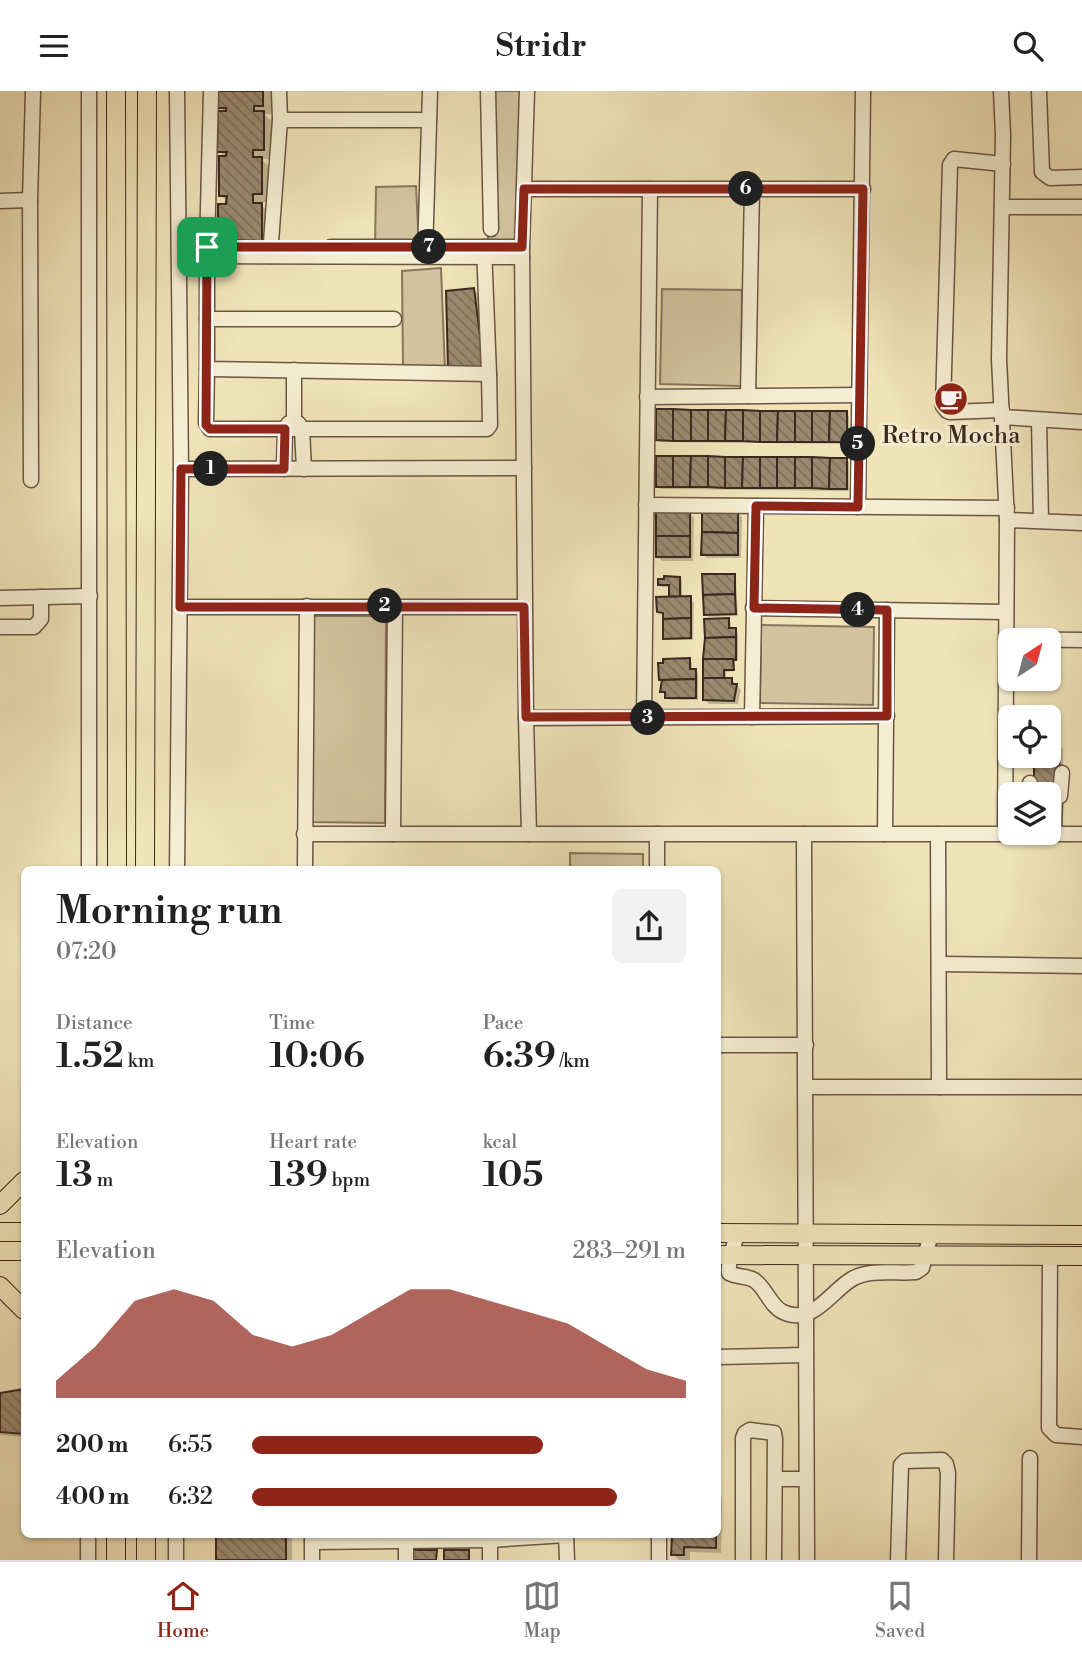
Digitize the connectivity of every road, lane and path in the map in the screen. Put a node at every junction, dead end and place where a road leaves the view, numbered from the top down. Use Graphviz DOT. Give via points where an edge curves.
graph roads {
  1 [pos="33,91"];
  2 [pos="89,91"];
  3 [pos="117,91"];
  4 [pos="147,91"];
  5 [pos="177,91"];
  6 [pos="211,91"];
  7 [pos="279,91"];
  8 [pos="430,91"];
  9 [pos="488,91"];
  10 [pos="527,91"];
  11 [pos="863,91"];
  12 [pos="1001,91"];
  13 [pos="1039,91"];
  14 [pos="279,120"];
  15 [pos="429,120"];
  16 [pos="1003,164"];
  17 [pos="1082,177"];
  18 [pos="524,189"];
  19 [pos="650,189"];
  20 [pos="752,189"];
  21 [pos="863,189"];
  22 [pos="30,200"];
  23 [pos="0,201"];
  24 [pos="1082,207"];
  25 [pos="1003,208"];
  26 [pos="491,229"];
  27 [pos="207,251"];
  28 [pos="270,251"];
  29 [pos="425,252"];
  30 [pos="484,252"];
  31 [pos="522,252"];
  32 [pos="207,319"];
  33 [pos="394,319"];
  34 [pos="207,369"];
  35 [pos="294,370"];
  36 [pos="489,374"];
  37 [pos="859,395"];
  38 [pos="748,396"];
  39 [pos="647,397"];
  40 [pos="1002,414"];
  41 [pos="1039,420"];
  42 [pos="1082,422"];
  43 [pos="294,426"];
  44 [pos="524,468"];
  45 [pos="181,469"];
  46 [pos="284,469"];
  47 [pos="304,469"];
  48 [pos="31,481"];
  49 [pos="646,505"];
  50 [pos="756,506"];
  51 [pos="858,507"];
  52 [pos="1007,514"];
  53 [pos="1041,521"];
  54 [pos="1082,523"];
  55 [pos="90,596"];
  56 [pos="41,597"];
  57 [pos="0,598"];
  58 [pos="307,606"];
  59 [pos="395,606"];
  60 [pos="180,607"];
  61 [pos="524,607"];
  62 [pos="754,608"];
  63 [pos="887,610"];
  64 [pos="1006,612"];
  65 [pos="0,627"];
  66 [pos="1006,628"];
  67 [pos="1061,640"];
  68 [pos="1082,640"];
  69 [pos="1006,691"];
  70 [pos="887,716"];
  71 [pos="526,717"];
  72 [pos="752,717"];
  73 [pos="644,718"];
  74 [pos="1062,773"];
  75 [pos="1005,782"];
  76 [pos="1061,794"];
  77 [pos="304,834"];
  78 [pos="393,834"];
  79 [pos="529,834"];
  80 [pos="657,834"];
  81 [pos="804,834"];
  82 [pos="885,834"];
  83 [pos="938,834"];
  84 [pos="998,834"];
  85 [pos="1061,834"];
  86 [pos="1082,834"];
  87 [pos="89,866"];
  88 [pos="117,866"];
  89 [pos="145,866"];
  90 [pos="177,866"];
  91 [pos="305,866"];
  92 [pos="657,866"];
  93 [pos="939,964"];
  94 [pos="1082,966"];
  95 [pos="721,1045"];
  96 [pos="806,1045"];
  97 [pos="806,1087"];
  98 [pos="939,1087"];
  99 [pos="1082,1087"];
  100 [pos="21,1184"];
  101 [pos="0,1205"];
  102 [pos="0,1232"];
  103 [pos="21,1232"];
  104 [pos="721,1233"];
  105 [pos="737,1233"];
  106 [pos="806,1233"];
  107 [pos="931,1234"];
  108 [pos="1082,1235"];
  109 [pos="0,1251"];
  110 [pos="21,1251"];
  111 [pos="725,1255"];
  112 [pos="805,1255"];
  113 [pos="925,1256"];
  114 [pos="1050,1256"];
  115 [pos="1082,1256"];
  116 [pos="0,1286"];
  117 [pos="21,1307"];
  118 [pos="805,1313"];
  119 [pos="806,1355"];
  120 [pos="721,1357"];
  121 [pos="1082,1437"];
  122 [pos="1030,1458"];
  123 [pos="775,1479"];
  124 [pos="806,1479"];
  125 [pos="89,1538"];
  126 [pos="116,1538"];
  127 [pos="146,1538"];
  128 [pos="176,1538"];
  129 [pos="312,1538"];
  130 [pos="520,1538"];
  131 [pos="566,1538"];
  132 [pos="659,1538"];
  133 [pos="406,1540"];
  134 [pos="489,1540"];
  135 [pos="88,1560"];
  136 [pos="116,1560"];
  137 [pos="146,1560"];
  138 [pos="176,1560"];
  139 [pos="312,1560"];
  140 [pos="406,1560"];
  141 [pos="489,1560"];
  142 [pos="567,1560"];
  143 [pos="659,1560"];
  144 [pos="743,1560"];
  145 [pos="774,1560"];
  146 [pos="807,1560"];
  147 [pos="898,1560"];
  148 [pos="946,1560"];
  149 [pos="1029,1560"];
  1 -- 22 [label="street"];
  2 -- 55 [label="street"];
  3 -- 88 [label="main road"];
  4 -- 89 [label="main road"];
  5 -- 45 [label="street"];
  6 -- 27 [label="street"];
  7 -- 14 [label="street"];
  8 -- 15 [label="street"];
  9 -- 26 [label="street"];
  10 -- 18 [label="street"];
  11 -- 21 [label="street"];
  12 -- 16 [label="street"];
  13 -- 17 [label="street" via="1042,172 1050,178"];
  14 -- 15 [label="street"];
  14 -- 28 [label="street"];
  15 -- 29 [label="street"];
  16 -- 25 [label="street"];
  16 -- 40 [label="street" via="954,159 950,165 943,406 950,412"];
  18 -- 19 [label="street"];
  18 -- 31 [label="street"];
  19 -- 20 [label="street"];
  19 -- 39 [label="street"];
  20 -- 21 [label="street"];
  20 -- 38 [label="street"];
  21 -- 37 [label="street"];
  22 -- 23 [label="street"];
  22 -- 48 [label="street"];
  24 -- 25 [label="street"];
  25 -- 40 [label="street"];
  27 -- 28 [label="street"];
  27 -- 32 [label="street"];
  28 -- 29 [label="street"];
  29 -- 30 [label="street"];
  30 -- 31 [label="street"];
  30 -- 36 [label="street"];
  31 -- 44 [label="street"];
  32 -- 33 [label="street"];
  32 -- 34 [label="street"];
  34 -- 35 [label="street"];
  34 -- 43 [label="street" via="208,427"];
  35 -- 36 [label="street"];
  35 -- 43 [label="street"];
  36 -- 43 [label="street" via="489,428"];
  37 -- 38 [label="street"];
  37 -- 51 [label="street"];
  38 -- 39 [label="street"];
  39 -- 49 [label="street"];
  40 -- 41 [label="street"];
  40 -- 52 [label="street"];
  41 -- 42 [label="street"];
  41 -- 53 [label="street"];
  43 -- 46 [label="street"];
  43 -- 47 [label="street"];
  44 -- 47 [label="street"];
  44 -- 61 [label="street"];
  45 -- 46 [label="street"];
  45 -- 60 [label="street"];
  46 -- 47 [label="street"];
  49 -- 50 [label="street"];
  49 -- 73 [label="street"];
  50 -- 51 [label="street"];
  50 -- 62 [label="street"];
  51 -- 52 [label="street"];
  52 -- 53 [label="street"];
  52 -- 64 [label="street"];
  53 -- 54 [label="street"];
  55 -- 56 [label="street"];
  55 -- 87 [label="street"];
  56 -- 57 [label="street"];
  56 -- 65 [label="street" via="41,619 34,627"];
  58 -- 59 [label="street"];
  58 -- 60 [label="street"];
  58 -- 77 [label="street"];
  59 -- 61 [label="street"];
  59 -- 78 [label="street"];
  60 -- 90 [label="street"];
  61 -- 71 [label="street"];
  62 -- 63 [label="street"];
  62 -- 72 [label="street"];
  63 -- 64 [label="street"];
  63 -- 70 [label="street"];
  64 -- 66 [label="street"];
  67 -- 68 [label="street"];
  69 -- 75 [label="street"];
  70 -- 72 [label="street"];
  70 -- 82 [label="street"];
  71 -- 73 [label="street"];
  71 -- 79 [label="street"];
  72 -- 73 [label="street"];
  74 -- 76 [label="street"];
  77 -- 78 [label="street"];
  77 -- 91 [label="street"];
  78 -- 79 [label="street"];
  79 -- 80 [label="street"];
  80 -- 81 [label="street"];
  80 -- 92 [label="street"];
  81 -- 82 [label="street"];
  81 -- 96 [label="street"];
  82 -- 83 [label="street"];
  83 -- 84 [label="street"];
  83 -- 93 [label="street"];
  85 -- 86 [label="street"];
  93 -- 94 [label="street"];
  93 -- 98 [label="street"];
  95 -- 96 [label="street"];
  96 -- 97 [label="street"];
  97 -- 98 [label="street"];
  97 -- 106 [label="street"];
  98 -- 99 [label="street"];
  100 -- 101 [label="main road"];
  102 -- 103 [label="main road"];
  104 -- 105 [label="main road"];
  105 -- 106 [label="main road"];
  105 -- 111 [label="street"];
  106 -- 107 [label="main road"];
  106 -- 112 [label="street"];
  107 -- 108 [label="main road"];
  107 -- 113 [label="street"];
  109 -- 110 [label="main road"];
  111 -- 112 [label="main road"];
  111 -- 118 [label="street" via="729,1273 752,1279 783,1312"];
  112 -- 113 [label="main road"];
  112 -- 118 [label="street"];
  113 -- 114 [label="main road"];
  113 -- 118 [label="street" via="916,1272 863,1273 816,1310"];
  114 -- 115 [label="main road"];
  114 -- 121 [label="street" via="1049,1428 1056,1436"];
  116 -- 117 [label="main road"];
  118 -- 119 [label="street"];
  119 -- 120 [label="street"];
  119 -- 124 [label="street"];
  122 -- 149 [label="street"];
  123 -- 124 [label="street"];
  123 -- 144 [label="street" via="774,1433 750,1430 745,1433"];
  123 -- 145 [label="street"];
  124 -- 146 [label="street"];
  125 -- 135 [label="street"];
  126 -- 136 [label="main road"];
  127 -- 137 [label="main road"];
  128 -- 138 [label="street"];
  129 -- 133 [label="street"];
  129 -- 139 [label="street"];
  130 -- 134 [label="street"];
  131 -- 142 [label="street"];
  132 -- 143 [label="street"];
  133 -- 134 [label="street"];
  133 -- 140 [label="street"];
  134 -- 141 [label="street"];
  147 -- 148 [label="street" via="901,1465 942,1460 948,1473"];
}
